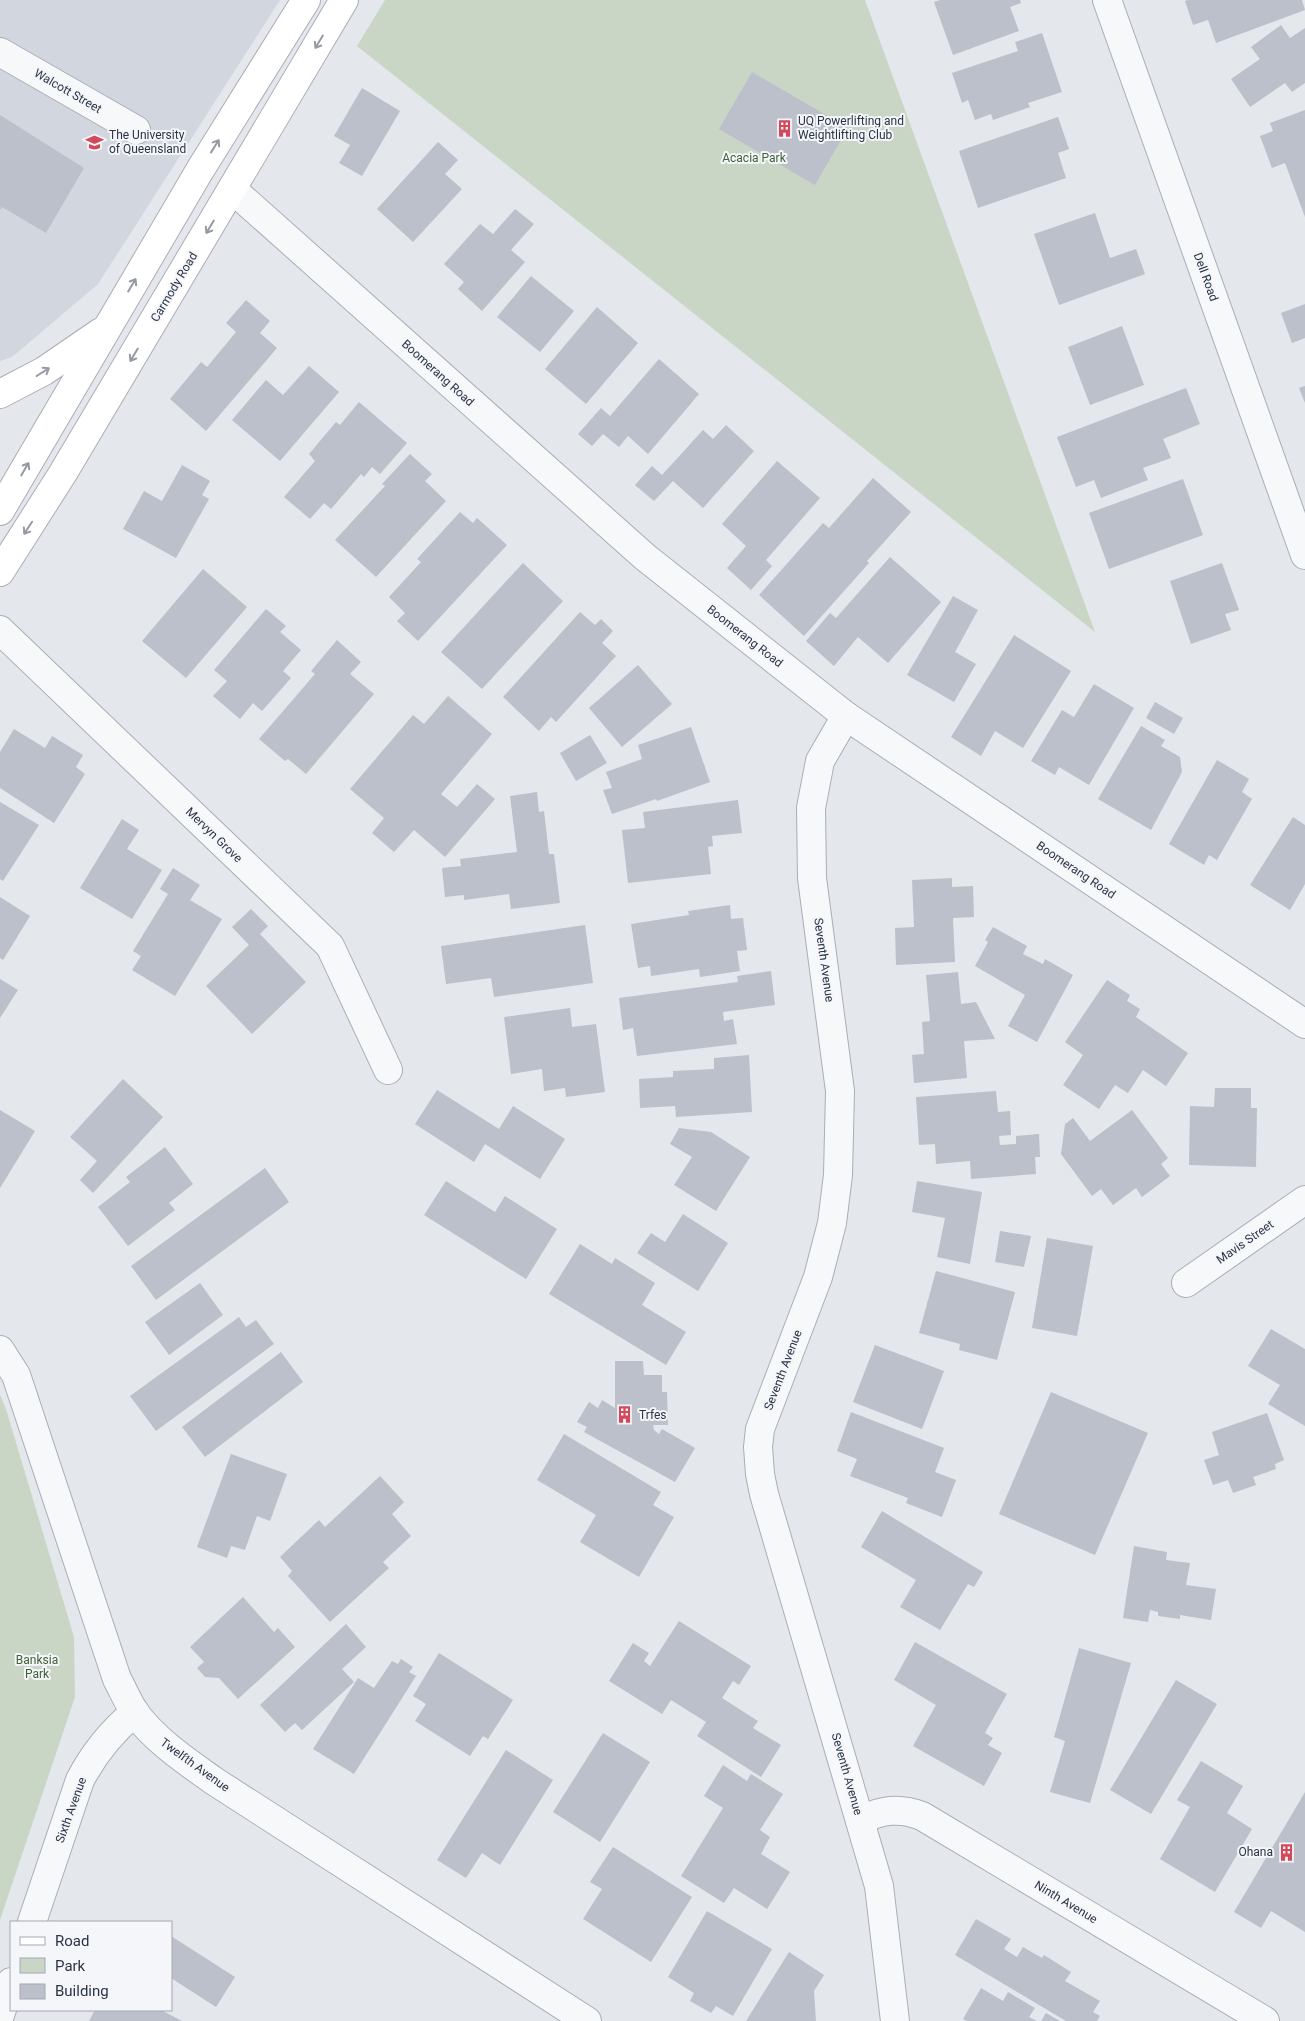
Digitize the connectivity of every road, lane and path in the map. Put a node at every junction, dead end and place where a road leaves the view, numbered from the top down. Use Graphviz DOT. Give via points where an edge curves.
graph roads {
  1 [pos="306,0"];
  2 [pos="344,0"];
  3 [pos="1107,0"];
  4 [pos="0,52"];
  5 [pos="136,130"];
  6 [pos="232,189"];
  7 [pos="107,328"];
  8 [pos="0,394"];
  9 [pos="0,511"];
  10 [pos="1305,555"];
  11 [pos="1,568"];
  12 [pos="0,630"];
  13 [pos="846,716"];
  14 [pos="1305,1024"];
  15 [pos="388,1070"];
  16 [pos="1305,1200"];
  17 [pos="1186,1283"];
  18 [pos="0,1350"];
  19 [pos="135,1712"];
  20 [pos="860,1820"];
  21 [pos="32,1921"];
  22 [pos="10,1985"];
  23 [pos="0,2015"];
  24 [pos="587,2021"];
  25 [pos="895,2021"];
  26 [pos="1265,2021"];
  7 -- 1 [label="main road, one-way"];
  2 -- 6 [label="main road, Carmody Road, one-way"];
  3 -- 10 [label="street, Dell Road"];
  4 -- 5 [label="street, Walcott Street"];
  6 -- 11 [label="main road, Carmody Road, one-way" via="64,473"];
  6 -- 13 [label="street, Boomerang Road" via="645,557"];
  8 -- 7 [label="main road, one-way" via="44,371"];
  9 -- 7 [label="main road, one-way"];
  12 -- 15 [label="street, Mervyn Grove" via="330,946"];
  13 -- 14 [label="street, Boomerang Road"];
  13 -- 20 [label="street, Seventh Avenue" via="820,761 811,808 812,878 840,1091 836,1197 818,1277 760,1429 758,1448 764,1494"];
  16 -- 17 [label="street, Mavis Street"];
  18 -- 19 [label="street, Twelfth Avenue" via="16,1375 117,1679"];
  19 -- 21 [label="street, Sixth Avenue" via="106,1739 80,1780"];
  19 -- 24 [label="street, Twelfth Avenue" via="153,1734 214,1781"];
  20 -- 25 [label="street, Seventh Avenue" via="881,1897"];
  20 -- 26 [label="street, Ninth Avenue" via="890,1810 904,1810 922,1816"];
  22 -- 23 [label="street"];
}
